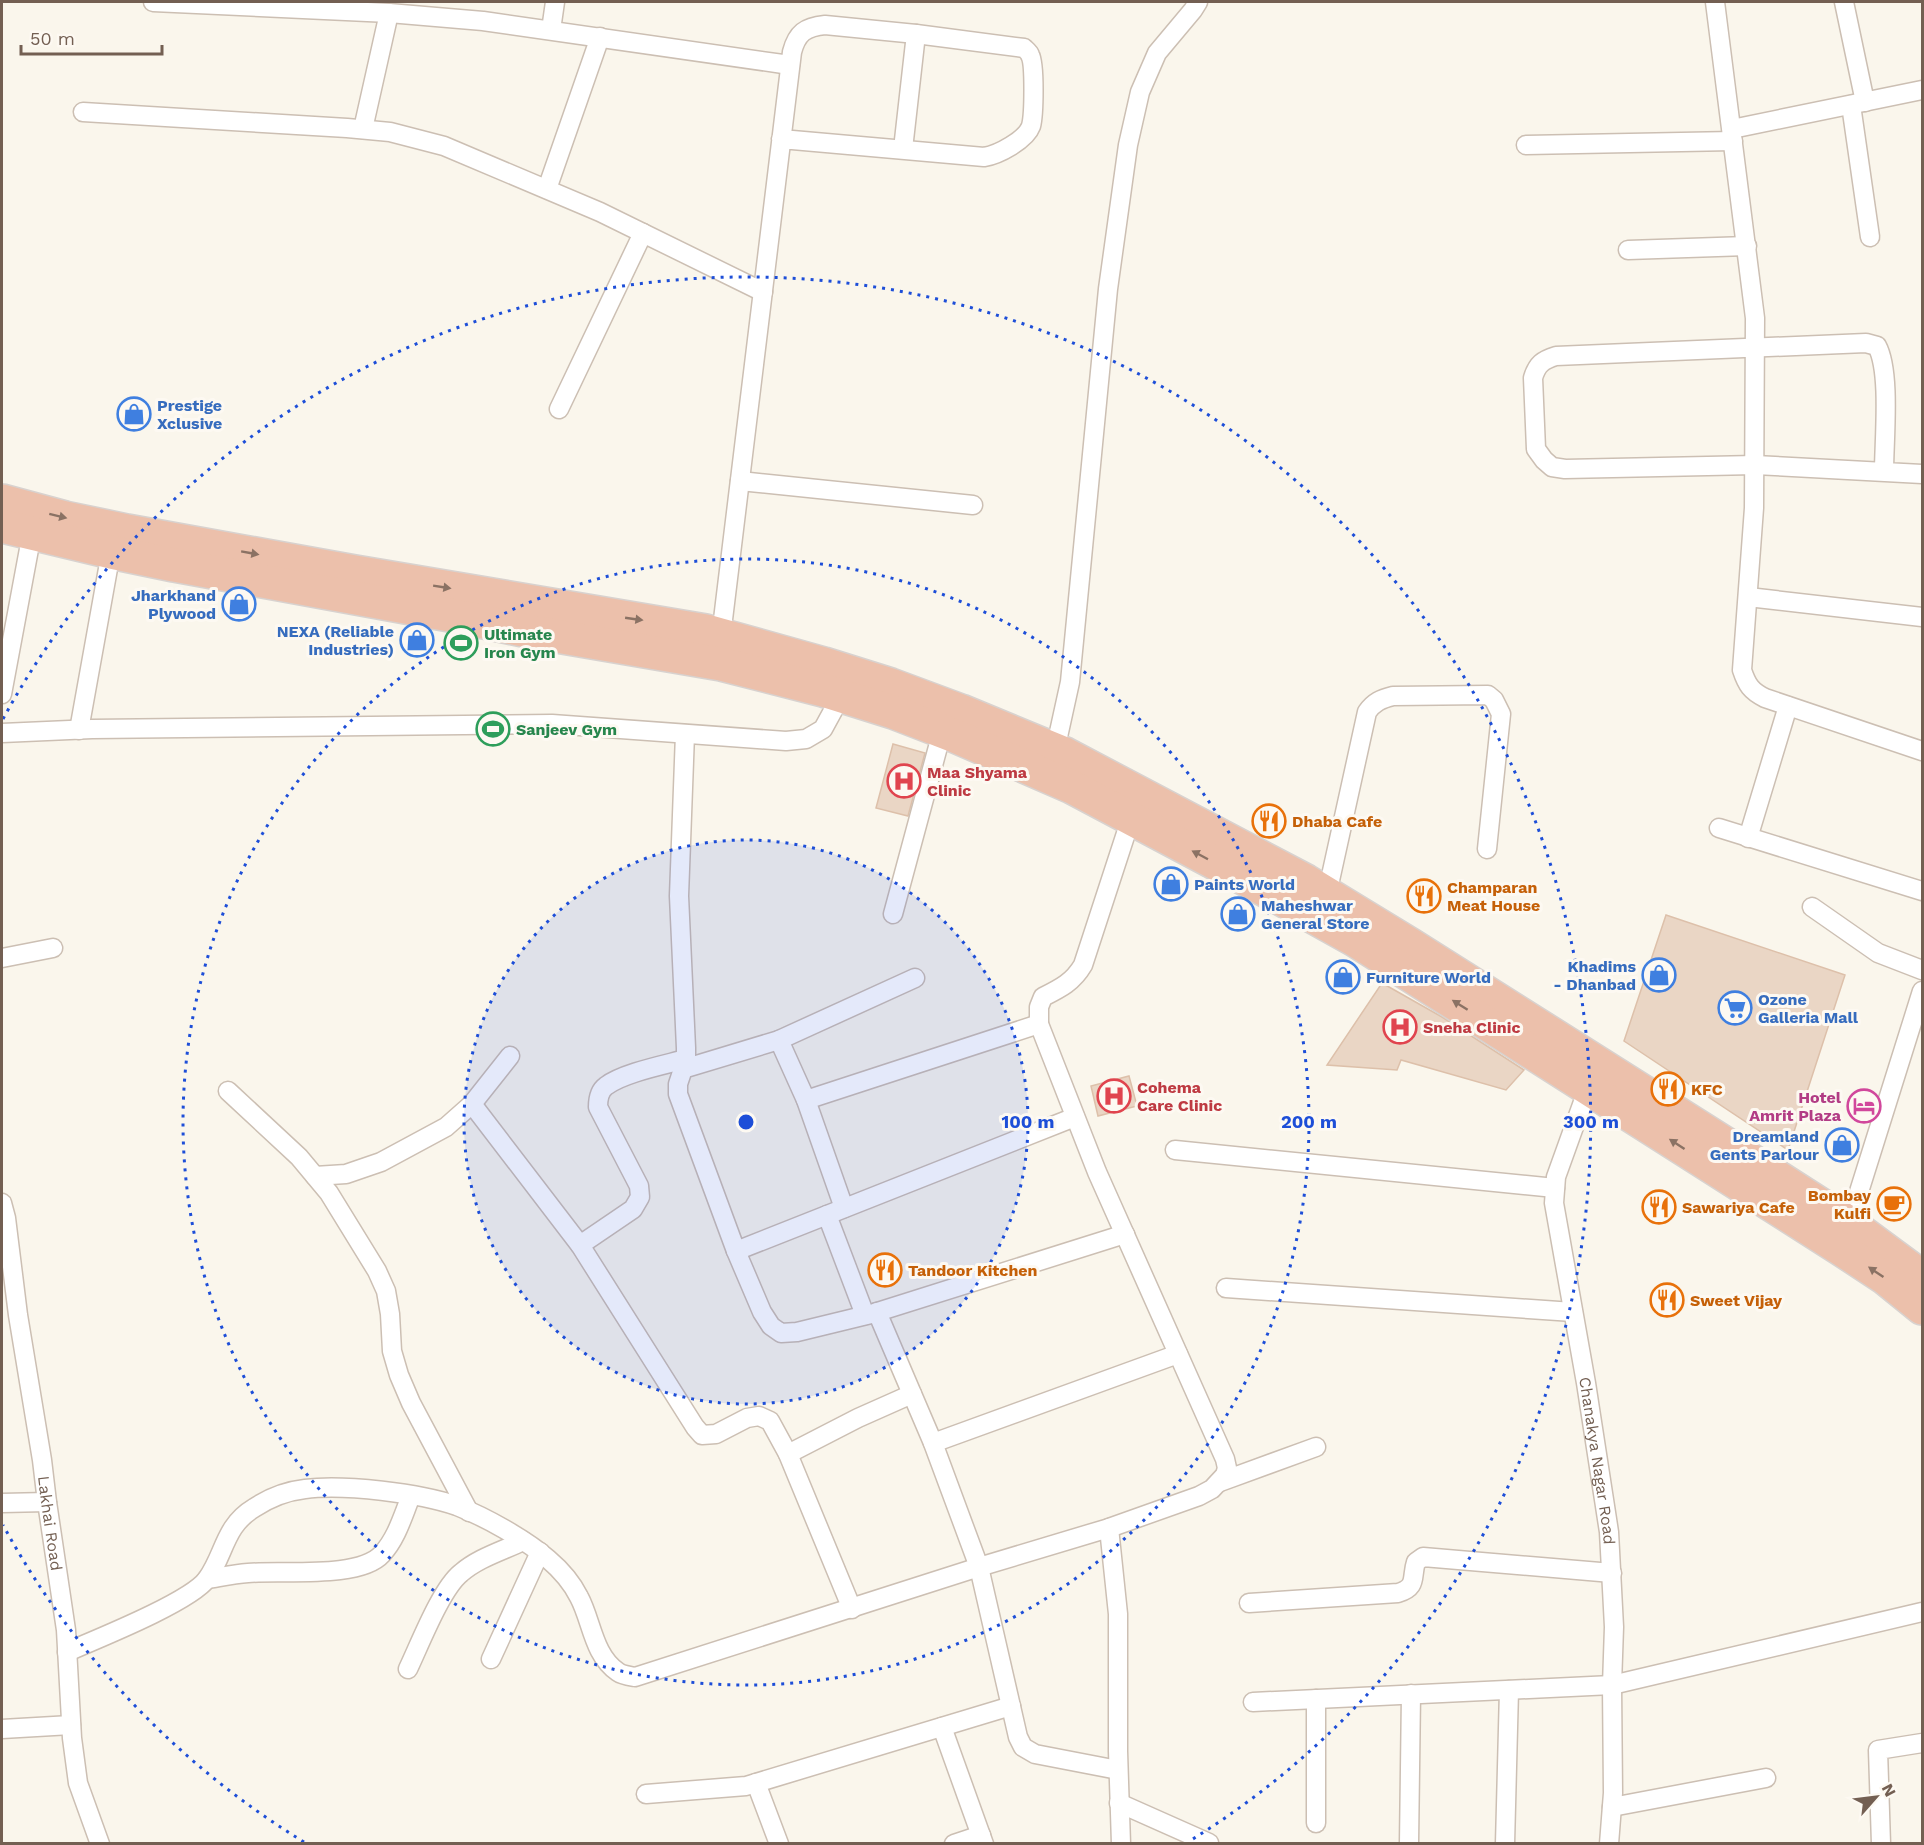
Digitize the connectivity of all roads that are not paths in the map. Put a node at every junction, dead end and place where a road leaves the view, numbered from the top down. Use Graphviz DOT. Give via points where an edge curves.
graph roads {
  1 [pos="153,2"];
  2 [pos="555,2"];
  3 [pos="1198,2"];
  4 [pos="1715,2"];
  5 [pos="1844,2"];
  6 [pos="443,9"];
  7 [pos="389,13"];
  8 [pos="552,30"];
  9 [pos="916,34"];
  10 [pos="600,37"];
  11 [pos="790,65"];
  12 [pos="1923,90"];
  13 [pos="1858,103"];
  14 [pos="83,112"];
  15 [pos="363,129"];
  16 [pos="1733,135"];
  17 [pos="781,139"];
  18 [pos="1526,145"];
  19 [pos="903,148"];
  20 [pos="547,189"];
  21 [pos="643,233"];
  22 [pos="1870,237"];
  23 [pos="1747,246"];
  24 [pos="1628,250"];
  25 [pos="763,292"];
  26 [pos="1755,348"];
  27 [pos="559,409"];
  28 [pos="1755,465"];
  29 [pos="1884,472"];
  30 [pos="1923,474"];
  31 [pos="740,481"];
  32 [pos="2,501"];
  33 [pos="973,505"];
  34 [pos="16,530"];
  35 [pos="111,552"];
  36 [pos="1748,597"];
  37 [pos="1923,617"];
  38 [pos="721,636"];
  39 [pos="2,694"];
  40 [pos="841,696"];
  41 [pos="1788,706"];
  42 [pos="79,730"];
  43 [pos="942,732"];
  44 [pos="2,733"];
  45 [pos="685,734"];
  46 [pos="1923,751"];
  47 [pos="1051,763"];
  48 [pos="1131,818"];
  49 [pos="1719,828"];
  50 [pos="1748,838"];
  51 [pos="1487,849"];
  52 [pos="1923,891"];
  53 [pos="1327,894"];
  54 [pos="1812,907"];
  55 [pos="893,914"];
  56 [pos="53,948"];
  57 [pos="2,958"];
  58 [pos="1923,970"];
  59 [pos="915,978"];
  60 [pos="1923,991"];
  61 [pos="1039,1024"];
  62 [pos="779,1040"];
  63 [pos="510,1056"];
  64 [pos="684,1064"];
  65 [pos="1588,1088"];
  66 [pos="228,1091"];
  67 [pos="806,1100"];
  68 [pos="472,1104"];
  69 [pos="1075,1117"];
  70 [pos="1175,1150"];
  71 [pos="315,1176"];
  72 [pos="1555,1188"];
  73 [pos="2,1203"];
  74 [pos="836,1211"];
  75 [pos="1125,1234"];
  76 [pos="1845,1236"];
  77 [pos="580,1245"];
  78 [pos="736,1251"];
  79 [pos="1923,1277"];
  80 [pos="1227,1288"];
  81 [pos="1923,1308"];
  82 [pos="1573,1312"];
  83 [pos="871,1314"];
  84 [pos="10,1317"];
  85 [pos="1178,1354"];
  86 [pos="912,1394"];
  87 [pos="933,1443"];
  88 [pos="1316,1447"];
  89 [pos="788,1454"];
  90 [pos="1220,1482"];
  91 [pos="411,1496"];
  92 [pos="47,1502"];
  93 [pos="2,1503"];
  94 [pos="470,1512"];
  95 [pos="1109,1528"];
  96 [pos="523,1541"];
  97 [pos="540,1552"];
  98 [pos="980,1567"];
  99 [pos="1612,1573"];
  100 [pos="207,1580"];
  101 [pos="1249,1603"];
  102 [pos="852,1609"];
  103 [pos="1923,1611"];
  104 [pos="67,1652"];
  105 [pos="491,1659"];
  106 [pos="408,1669"];
  107 [pos="1612,1685"];
  108 [pos="1509,1690"];
  109 [pos="1411,1694"];
  110 [pos="1316,1699"];
  111 [pos="1253,1702"];
  112 [pos="1011,1706"];
  113 [pos="71,1725"];
  114 [pos="942,1726"];
  115 [pos="2,1729"];
  116 [pos="1923,1743"];
  117 [pos="1118,1770"];
  118 [pos="1766,1778"];
  119 [pos="756,1783"];
  120 [pos="646,1794"];
  121 [pos="1119,1803"];
  122 [pos="1612,1807"];
  123 [pos="1316,1822"];
  124 [pos="983,1839"];
  125 [pos="1209,1843"];
  126 [pos="100,1844"];
  127 [pos="779,1844"];
  128 [pos="954,1844"];
  129 [pos="1121,1844"];
  130 [pos="1409,1844"];
  131 [pos="1504,1844"];
  132 [pos="1609,1844"];
  133 [pos="1881,1844"];
  1 -- 7 [label="street"];
  2 -- 8 [label="street"];
  3 -- 47 [label="street" via="1157,53 1140,92 1128,145 1108,289 1070,682"];
  4 -- 16 [label="street"];
  5 -- 13 [label="street"];
  6 -- 7 [label="street"];
  6 -- 8 [label="street" via="483,21"];
  7 -- 15 [label="street"];
  8 -- 10 [label="street"];
  9 -- 11 [label="street" via="813,26 795,39"];
  9 -- 19 [label="street"];
  9 -- 19 [label="street" via="1024,48 1033,65 1031,126 996,155"];
  10 -- 11 [label="street"];
  10 -- 20 [label="street"];
  11 -- 17 [label="street"];
  12 -- 13 [label="street"];
  13 -- 16 [label="street"];
  13 -- 22 [label="street"];
  14 -- 15 [label="street"];
  15 -- 20 [label="street" via="444,146"];
  16 -- 18 [label="street"];
  16 -- 23 [label="street"];
  17 -- 19 [label="street"];
  17 -- 25 [label="street"];
  20 -- 21 [label="street"];
  21 -- 25 [label="street"];
  21 -- 27 [label="street"];
  23 -- 24 [label="street"];
  23 -- 26 [label="street"];
  25 -- 31 [label="street"];
  26 -- 28 [label="street"];
  26 -- 28 [label="street" via="1556,356 1543,360 1533,378 1536,448 1552,467"];
  26 -- 29 [label="street" via="1866,343 1877,346 1885,380"];
  28 -- 29 [label="street"];
  28 -- 36 [label="street"];
  29 -- 30 [label="street"];
  31 -- 33 [label="street"];
  31 -- 38 [label="street"];
  32 -- 38 [label="highway, one-way" via="138,533"];
  34 -- 35 [label="highway"];
  34 -- 39 [label="street"];
  35 -- 40 [label="highway" via="721,664"];
  35 -- 42 [label="street"];
  36 -- 37 [label="street"];
  36 -- 41 [label="street" via="1742,670 1746,682 1752,692"];
  38 -- 47 [label="highway" via="824,664 961,711"];
  40 -- 43 [label="highway"];
  40 -- 45 [label="street" via="823,729 806,739"];
  41 -- 46 [label="street"];
  41 -- 50 [label="street"];
  42 -- 44 [label="street"];
  42 -- 45 [label="street" via="552,723"];
  43 -- 47 [label="highway"];
  43 -- 55 [label="street"];
  45 -- 64 [label="street" via="679,896"];
  47 -- 48 [label="highway" via="1072,787"];
  47 -- 53 [label="highway" via="1210,829"];
  48 -- 61 [label="street" via="1083,965 1067,985 1044,997 1039,1007"];
  65 -- 48 [label="highway, one-way" via="1355,940"];
  49 -- 50 [label="street"];
  50 -- 52 [label="street"];
  51 -- 53 [label="street" via="1501,714 1494,700 1488,695 1382,699 1367,712"];
  53 -- 76 [label="highway" via="1410,945"];
  54 -- 58 [label="street" via="1878,953"];
  56 -- 57 [label="street"];
  59 -- 62 [label="street"];
  60 -- 76 [label="street"];
  61 -- 67 [label="street"];
  61 -- 69 [label="street"];
  62 -- 64 [label="street"];
  62 -- 67 [label="street"];
  63 -- 68 [label="street"];
  64 -- 77 [label="street" via="622,1078 604,1087 598,1097 598,1107 639,1186 640,1197 633,1209"];
  64 -- 78 [label="street" via="678,1094"];
  65 -- 72 [label="street, Chanakya Nagar Road"];
  76 -- 65 [label="highway, one-way"];
  66 -- 71 [label="street"];
  67 -- 74 [label="street"];
  68 -- 71 [label="street" via="446,1127 381,1162 346,1174"];
  68 -- 77 [label="street"];
  69 -- 74 [label="street"];
  69 -- 75 [label="street"];
  70 -- 72 [label="street"];
  71 -- 94 [label="street" via="377,1271 386,1291 392,1351 399,1375"];
  72 -- 82 [label="street, Chanakya Nagar Road" via="1554,1203"];
  73 -- 84 [label="street, Lakhai Road"];
  74 -- 78 [label="street"];
  74 -- 83 [label="street"];
  75 -- 83 [label="street"];
  75 -- 85 [label="street"];
  76 -- 79 [label="highway"];
  81 -- 76 [label="highway, one-way" via="1885,1278"];
  77 -- 89 [label="street" via="702,1435 716,1434 759,1416 771,1421"];
  78 -- 83 [label="street" via="762,1312 781,1333"];
  80 -- 82 [label="street"];
  82 -- 99 [label="street, Chanakya Nagar Road"];
  83 -- 86 [label="street"];
  84 -- 92 [label="street, Lakhai Road" via="42,1460"];
  85 -- 87 [label="street"];
  85 -- 90 [label="street" via="1225,1459 1227,1468"];
  86 -- 87 [label="street"];
  86 -- 89 [label="street"];
  87 -- 98 [label="street"];
  88 -- 90 [label="street"];
  89 -- 102 [label="street"];
  90 -- 95 [label="street" via="1198,1496"];
  91 -- 94 [label="street"];
  91 -- 100 [label="street" via="396,1533 382,1554 365,1566 247,1573"];
  91 -- 100 [label="street" via="329,1488 276,1496 233,1525"];
  92 -- 93 [label="street"];
  92 -- 104 [label="street, Lakhai Road"];
  94 -- 96 [label="street"];
  95 -- 98 [label="street"];
  95 -- 117 [label="street" via="1118,1614"];
  96 -- 97 [label="street"];
  96 -- 106 [label="street" via="460,1573 448,1588"];
  97 -- 102 [label="street" via="565,1574 580,1598 602,1656 619,1673 635,1677"];
  97 -- 105 [label="street"];
  98 -- 102 [label="street"];
  98 -- 112 [label="street"];
  99 -- 101 [label="street" via="1423,1557 1416,1562 1410,1587 1398,1593"];
  99 -- 107 [label="street, Chanakya Nagar Road"];
  100 -- 104 [label="street" via="165,1607"];
  103 -- 107 [label="street"];
  104 -- 113 [label="street, Lakhai Road"];
  107 -- 108 [label="street"];
  107 -- 122 [label="street, Chanakya Nagar Road"];
  108 -- 109 [label="street"];
  108 -- 131 [label="street"];
  109 -- 110 [label="street"];
  109 -- 130 [label="street"];
  110 -- 111 [label="street"];
  110 -- 123 [label="street"];
  112 -- 114 [label="street"];
  112 -- 117 [label="street" via="1023,1748 1035,1754"];
  113 -- 115 [label="street"];
  113 -- 126 [label="street, Lakhai Road" via="78,1783"];
  114 -- 119 [label="street"];
  114 -- 124 [label="street"];
  116 -- 133 [label="street" via="1878,1750"];
  117 -- 121 [label="street"];
  118 -- 122 [label="street"];
  119 -- 120 [label="street"];
  119 -- 127 [label="street"];
  121 -- 125 [label="street"];
  121 -- 129 [label="street"];
  122 -- 132 [label="street, Chanakya Nagar Road"];
  124 -- 128 [label="street"];
}
